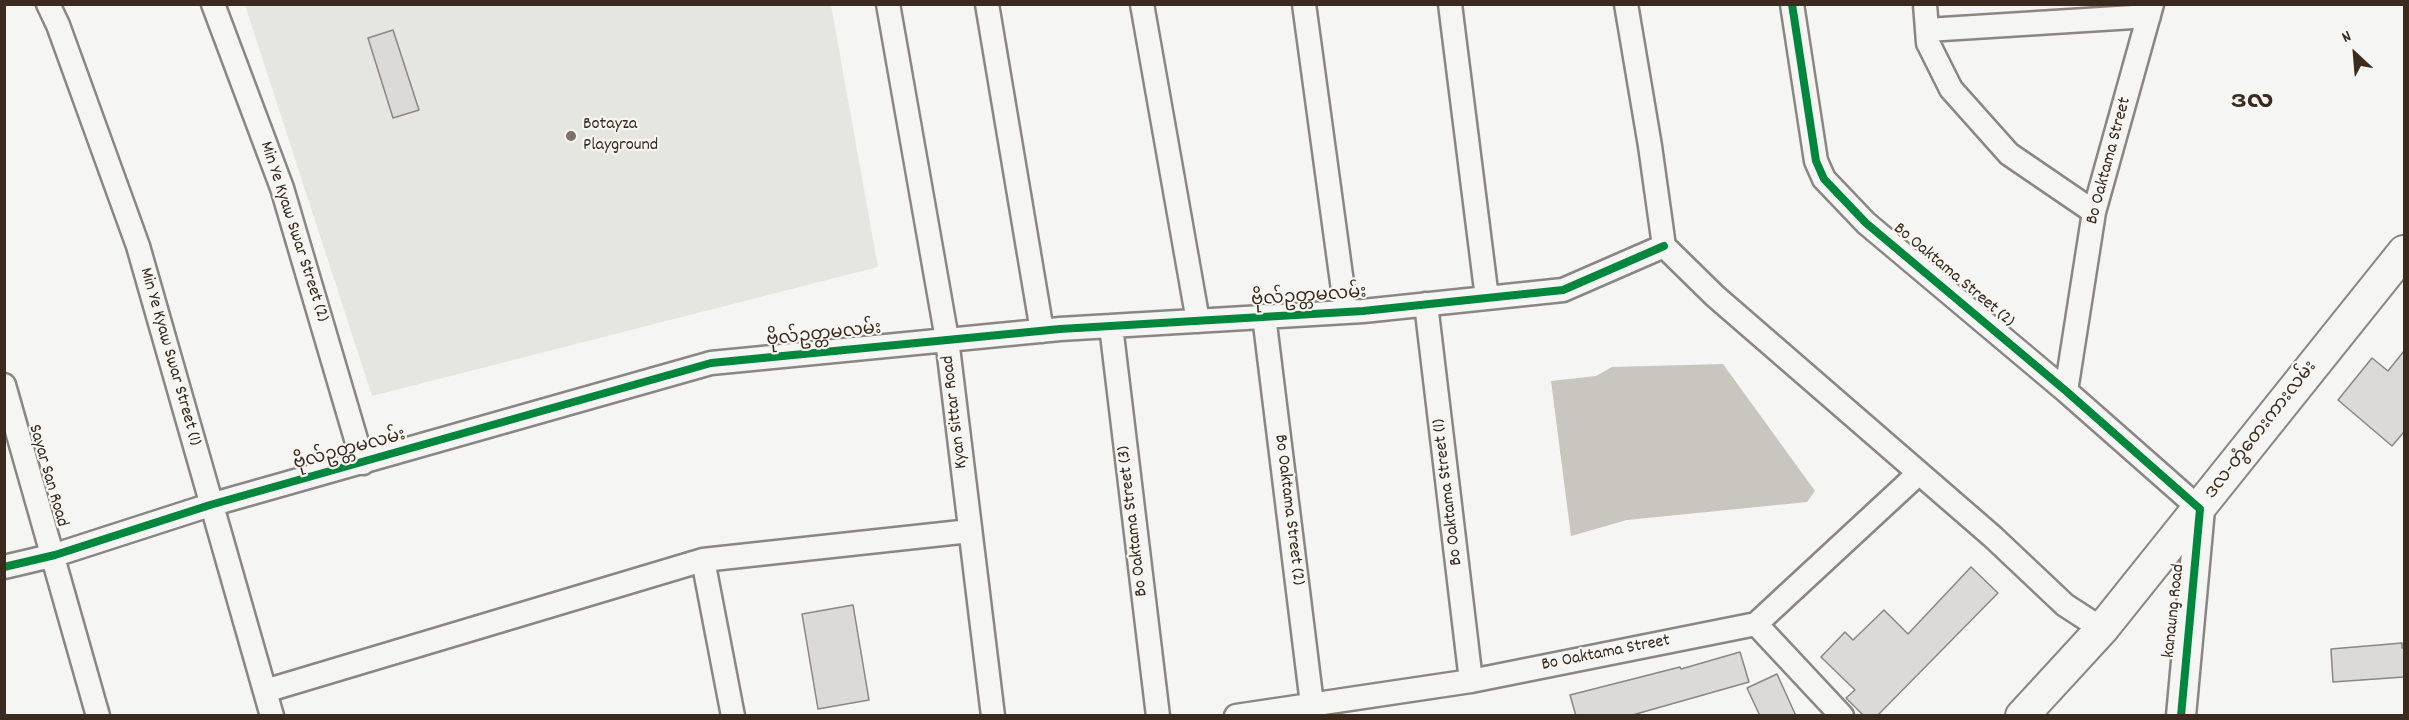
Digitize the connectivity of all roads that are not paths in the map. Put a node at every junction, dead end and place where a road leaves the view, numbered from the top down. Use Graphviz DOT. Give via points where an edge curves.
graph roads {
  1 [pos="48,4"];
  2 [pos="213,4"];
  3 [pos="888,4"];
  4 [pos="987,4"];
  5 [pos="1142,4"];
  6 [pos="1304,4"];
  7 [pos="1450,4"];
  8 [pos="1626,4"];
  9 [pos="1792,4"];
  10 [pos="1925,4"];
  11 [pos="2150,10"];
  12 [pos="1927,30"];
  13 [pos="2094,212"];
  14 [pos="1664,246"];
  15 [pos="2404,252"];
  16 [pos="1487,298"];
  17 [pos="1426,304"];
  18 [pos="1346,312"];
  19 [pos="1264,316"];
  20 [pos="1198,321"];
  21 [pos="1111,326"];
  22 [pos="1042,330"];
  23 [pos="947,339"];
  24 [pos="4,385"];
  25 [pos="2067,391"];
  26 [pos="363,463"];
  27 [pos="1919,473"];
  28 [pos="210,506"];
  29 [pos="2200,509"];
  30 [pos="970,531"];
  31 [pos="55,555"];
  32 [pos="703,560"];
  33 [pos="4,567"];
  34 [pos="1756,624"];
  35 [pos="2102,629"];
  36 [pos="1471,681"];
  37 [pos="265,691"];
  38 [pos="1312,704"];
  39 [pos="98,716"];
  40 [pos="272,716"];
  41 [pos="733,716"];
  42 [pos="993,716"];
  43 [pos="1158,716"];
  44 [pos="1236,716"];
  45 [pos="1842,716"];
  46 [pos="2022,716"];
  47 [pos="2181,716"];
  1 -- 28 [label="street, Min Ye Kyaw Swar Street (1)" via="138,246"];
  2 -- 26 [label="street, Min Ye Kyaw Swar Street (2)" via="282,188"];
  3 -- 23 [label="street, Kyan Sittar Road"];
  4 -- 22 [label="street"];
  5 -- 20 [label="street"];
  6 -- 18 [label="street"];
  7 -- 16 [label="street"];
  8 -- 14 [label="street"];
  9 -- 25 [label="street, Bo Oaktama Street (2)" via="1816,161 1824,179 1866,223"];
  10 -- 12 [label="street"];
  11 -- 12 [label="street"];
  11 -- 13 [label="street, Bo Oaktama Street"];
  12 -- 13 [label="street" via="1928,44 1951,89 2009,154"];
  13 -- 25 [label="street, Bo Oaktama Street"];
  14 -- 16 [label="street, ဗိုလ်ဥတ္တမလမ်း" via="1563,290"];
  14 -- 27 [label="street" via="1715,296"];
  15 -- 29 [label="main road, ဒလ-တွံတေးကားလမ်း"];
  16 -- 17 [label="street, ဗိုလ်ဥတ္တမလမ်း"];
  17 -- 18 [label="street, ဗိုလ်ဥတ္တမလမ်း"];
  17 -- 36 [label="street, Bo Oaktama Street (1)"];
  18 -- 19 [label="street, ဗိုလ်ဥတ္တမလမ်း"];
  19 -- 20 [label="street, ဗိုလ်ဥတ္တမလမ်း"];
  19 -- 38 [label="street, Bo Oaktama Street (2)"];
  20 -- 21 [label="street, ဗိုလ်ဥတ္တမလမ်း"];
  21 -- 22 [label="street, ဗိုလ်ဥတ္တမလမ်း"];
  21 -- 43 [label="street, Bo Oaktama Street (3)"];
  22 -- 23 [label="street, ဗိုလ်ဥတ္တမလမ်း"];
  23 -- 26 [label="street, ဗိုလ်ဥတ္တမလမ်း" via="711,363"];
  23 -- 30 [label="street, Kyan Sittar Road"];
  24 -- 31 [label="street, Sayar San Road"];
  25 -- 29 [label="street, Bo Oaktama Street (2)"];
  26 -- 28 [label="street, ဗိုလ်ဥတ္တမလမ်း"];
  27 -- 34 [label="street"];
  27 -- 35 [label="street" via="2065,604"];
  28 -- 31 [label="street, ဗိုလ်ဥတ္တမလမ်း"];
  28 -- 37 [label="street, Min Ye Kyaw Swar Street (1)"];
  29 -- 35 [label="main road, ဒလ-တွံတေးကားလမ်း"];
  29 -- 47 [label="street, kanaung Road"];
  30 -- 32 [label="street"];
  30 -- 42 [label="street, Kyan Sittar Road"];
  31 -- 33 [label="street, ဗိုလ်ဥတ္တမလမ်း"];
  31 -- 39 [label="street, Sayar San Road"];
  32 -- 37 [label="street"];
  32 -- 41 [label="street"];
  34 -- 36 [label="street, Bo Oaktama Street"];
  34 -- 45 [label="street"];
  35 -- 46 [label="main road, ဒလ-တွံတေးကားလမ်း"];
  36 -- 38 [label="street, Bo Oaktama Street"];
  37 -- 40 [label="street, Min Ye Kyaw Swar Street (1)"];
  38 -- 44 [label="street, Bo Oaktama Street"];
}
